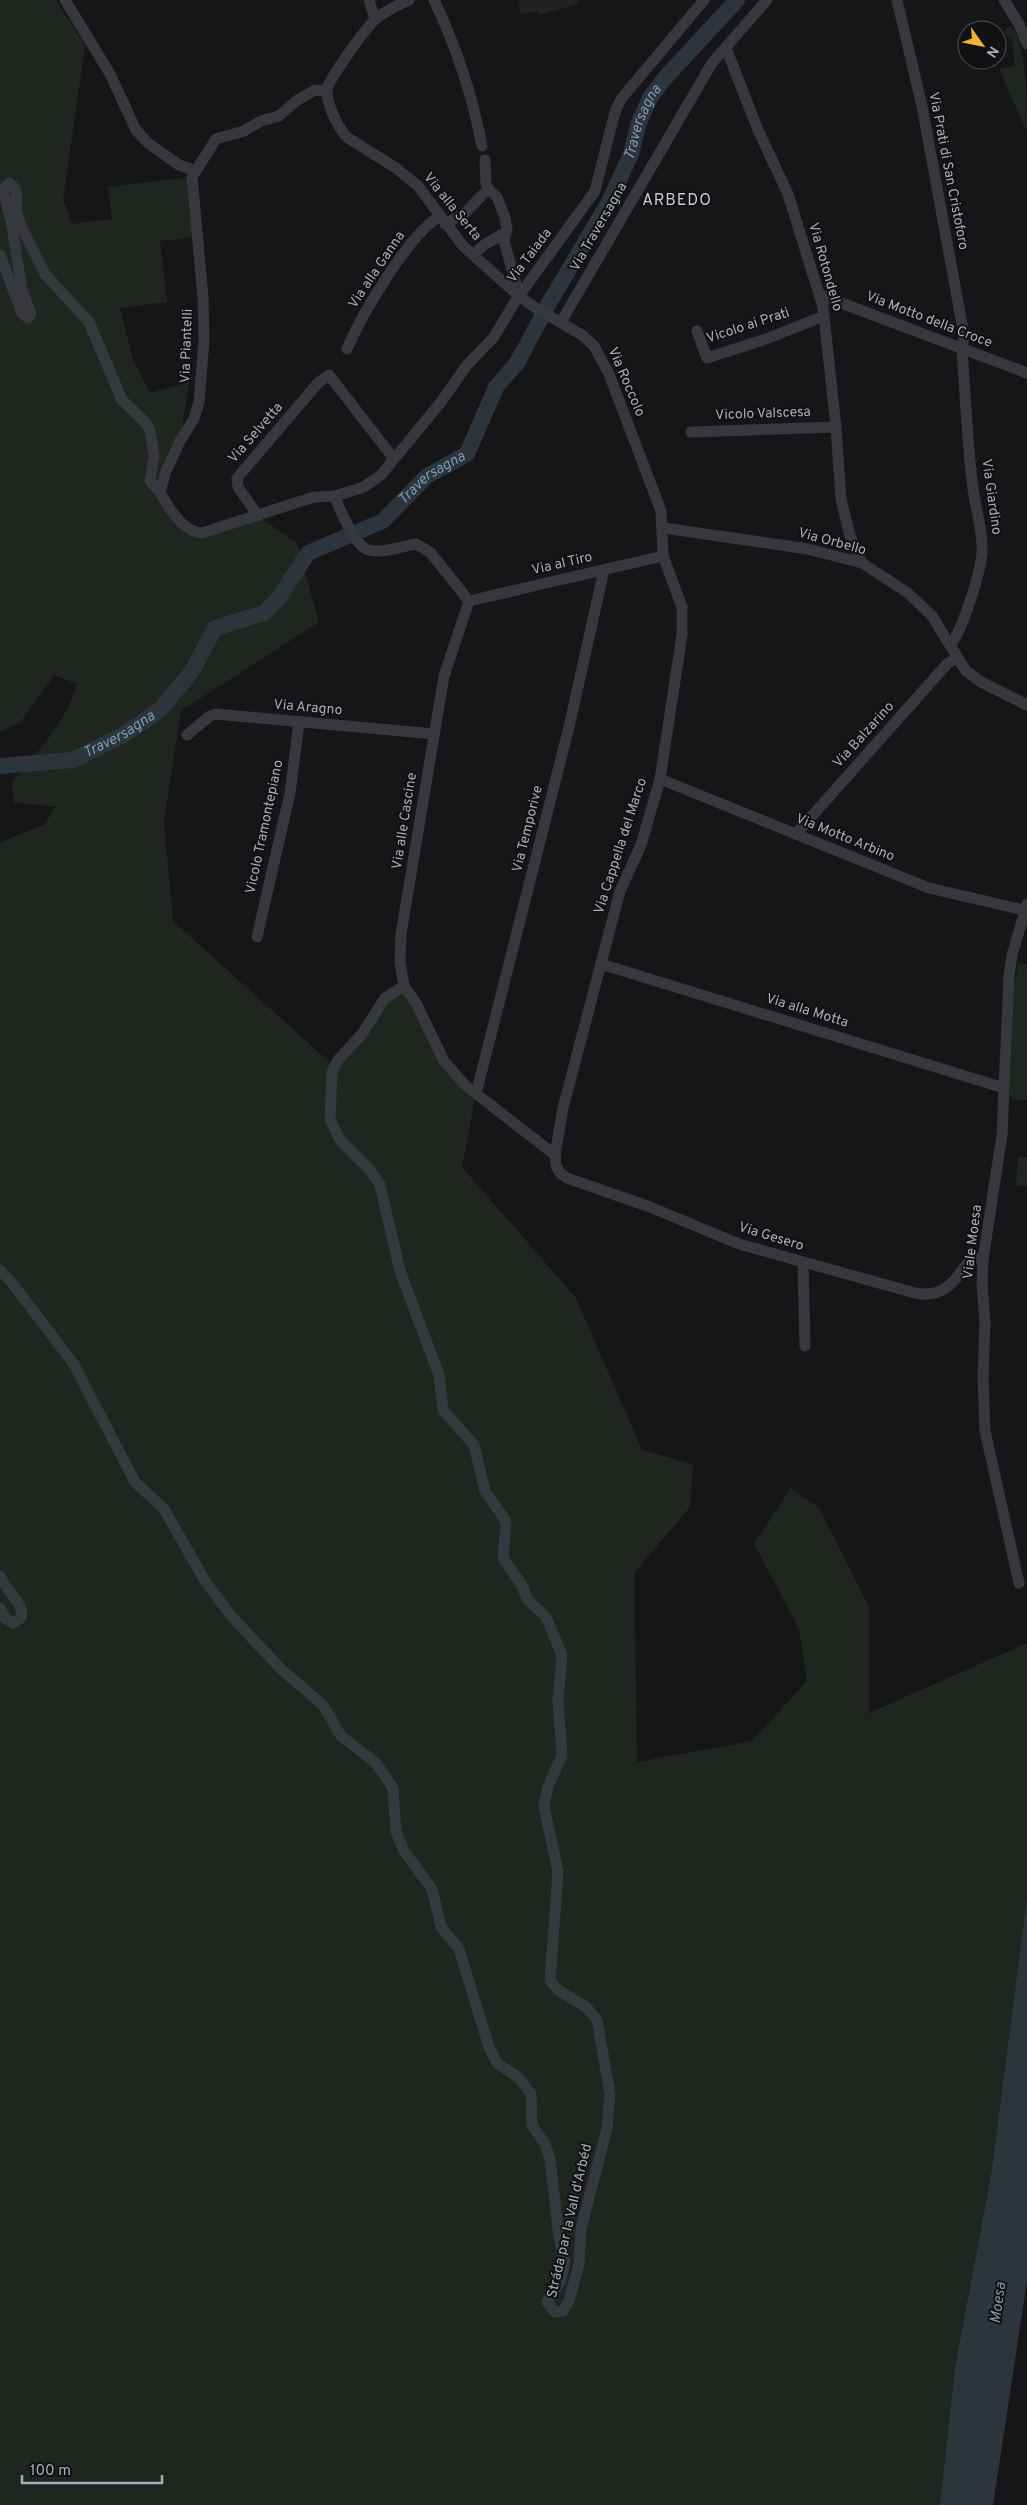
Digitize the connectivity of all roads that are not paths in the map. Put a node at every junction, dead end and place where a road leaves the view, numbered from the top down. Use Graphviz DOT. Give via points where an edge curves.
graph roads {
  1 [pos="65,0"];
  2 [pos="369,0"];
  3 [pos="434,0"];
  4 [pos="704,0"];
  5 [pos="767,0"];
  6 [pos="897,0"];
  7 [pos="1004,0"];
  8 [pos="406,1"];
  9 [pos="375,19"];
  10 [pos="1027,44"];
  11 [pos="726,48"];
  12 [pos="327,91"];
  13 [pos="482,146"];
  14 [pos="485,160"];
  15 [pos="194,174"];
  16 [pos="488,189"];
  17 [pos="442,220"];
  18 [pos="506,232"];
  19 [pos="0,255"];
  20 [pos="473,255"];
  21 [pos="820,295"];
  22 [pos="519,296"];
  23 [pos="824,316"];
  24 [pos="558,321"];
  25 [pos="697,331"];
  26 [pos="347,348"];
  27 [pos="962,348"];
  28 [pos="1027,373"];
  29 [pos="836,427"];
  30 [pos="691,432"];
  31 [pos="394,459"];
  32 [pos="160,492"];
  33 [pos="335,496"];
  34 [pos="662,515"];
  35 [pos="258,516"];
  36 [pos="664,528"];
  37 [pos="663,556"];
  38 [pos="862,563"];
  39 [pos="604,570"];
  40 [pos="468,601"];
  41 [pos="950,645"];
  42 [pos="956,658"];
  43 [pos="1027,705"];
  44 [pos="299,723"];
  45 [pos="434,734"];
  46 [pos="187,736"];
  47 [pos="660,778"];
  48 [pos="796,834"];
  49 [pos="1026,907"];
  50 [pos="257,937"];
  51 [pos="601,964"];
  52 [pos="404,986"];
  53 [pos="1004,1088"];
  54 [pos="476,1094"];
  55 [pos="555,1155"];
  56 [pos="983,1259"];
  57 [pos="803,1263"];
  58 [pos="0,1270"];
  59 [pos="805,1346"];
  60 [pos="0,1576"];
  61 [pos="1019,1584"];
  62 [pos="0,1608"];
  1 -- 15 [label="street" via="110,74 136,130 172,161"];
  2 -- 9 [label="street"];
  3 -- 13 [label="street" via="467,77"];
  4 -- 22 [label="street, Via Taiada" via="621,99 595,191"];
  5 -- 11 [label="street, Via Traversagna"];
  6 -- 27 [label="street, Via Prati di San Cristoforo" via="922,106 964,335"];
  7 -- 10 [label="street"];
  8 -- 9 [label="street"];
  9 -- 12 [label="street" via="334,75"];
  11 -- 21 [label="street, Via Rotondello" via="758,130 788,194"];
  11 -- 24 [label="street, Via Traversagna" via="712,63"];
  12 -- 15 [label="street" via="315,90 278,116 216,139"];
  12 -- 17 [label="street, Via alla Serta" via="343,133 407,176 428,198"];
  14 -- 16 [label="street"];
  15 -- 32 [label="street, Via Piantelli" via="204,340 199,402 194,419 166,471"];
  16 -- 17 [label="street, Via alla Ganna" via="464,213"];
  16 -- 18 [label="street" via="497,197 505,218"];
  17 -- 20 [label="street, Via alla Serta"];
  17 -- 26 [label="street, Via alla Ganna" via="421,232 378,291"];
  18 -- 20 [label="street"];
  18 -- 22 [label="street" via="506,251"];
  19 -- 32 [label="street" via="22,313 28,318 32,314 22,290 4,194 10,183 16,190 21,226 45,274 89,322 122,400 150,430 154,456 150,480"];
  20 -- 22 [label="street, Via alla Serta"];
  21 -- 23 [label="street, Via Rotondello"];
  21 -- 27 [label="street, Via Motto della Croce"];
  22 -- 24 [label="street, Via Roccolo"];
  22 -- 31 [label="street, Via Taiada" via="494,337 467,365"];
  23 -- 25 [label="street, Vicolo ai Prati" via="707,358"];
  23 -- 29 [label="street, Via Rotondello"];
  24 -- 34 [label="street, Via Roccolo" via="588,340 603,361"];
  27 -- 28 [label="street, Via Motto della Croce"];
  27 -- 41 [label="street, Via Giardino" via="971,473 982,557 959,633"];
  29 -- 30 [label="street, Vicolo Valscesa"];
  29 -- 38 [label="street, Via Rotondello" via="843,513"];
  31 -- 33 [label="street, Via Taiada" via="370,484"];
  31 -- 35 [label="street, Via Selvetta" via="329,375 318,383 238,478 238,487"];
  32 -- 35 [label="street, Via Taiada" via="186,527 198,533"];
  33 -- 35 [label="street, Via Taiada" via="314,497"];
  33 -- 40 [label="street" via="344,519 362,547 375,551 416,544 422,547 430,552"];
  34 -- 36 [label="street, Via Cappella del Marco"];
  36 -- 37 [label="street, Via Cappella del Marco"];
  36 -- 38 [label="street, Via Orbello" via="808,549"];
  37 -- 39 [label="street, Via al Tiro"];
  37 -- 47 [label="street, Via Cappella del Marco" via="680,600 683,626"];
  38 -- 41 [label="street, Via Orbello" via="908,593 932,616"];
  39 -- 40 [label="street, Via al Tiro"];
  39 -- 54 [label="street, Via Temporive" via="570,727"];
  40 -- 45 [label="street, Via alle Cascine" via="444,676"];
  41 -- 42 [label="street, Via Orbello"];
  42 -- 43 [label="street, Via Orbello" via="981,682"];
  42 -- 48 [label="street, Via Balzarino"];
  44 -- 45 [label="street, Via Aragno"];
  44 -- 46 [label="street, Via Aragno" via="216,714"];
  44 -- 50 [label="street, Vicolo Tramontepiano" via="290,793"];
  45 -- 52 [label="street, Via alle Cascine" via="402,934 400,962"];
  47 -- 48 [label="street, Via Motto Arbino"];
  47 -- 51 [label="street, Via Cappella del Marco" via="641,845 620,891"];
  48 -- 49 [label="street, Via Motto Arbino" via="928,888"];
  49 -- 53 [label="street, Viale Moesa" via="1009,976"];
  51 -- 53 [label="street, Via alla Motta"];
  51 -- 55 [label="street, Via Cappella del Marco" via="563,1108"];
  52 -- 54 [label="street, Via alle Cascine" via="416,1003 444,1061"];
  52 -- 58 [label="street, Stráda par la Vall d'Arbéd" via="385,998 362,1034 338,1060 332,1072 329,1111 333,1130 380,1185 400,1271 439,1375 443,1410 474,1445 485,1491 506,1524 503,1558 528,1600 546,1617 562,1655 558,1700 562,1756 548,1786 544,1806 558,1872 550,1980 558,1990 586,2007 597,2020 610,2094 607,2128 581,2229 579,2264 563,2311 555,2312 547,2302 561,2280 565,2262 550,2159 545,2144 532,2125 531,2094 519,2078 497,2063 489,2048 459,1949 442,1928 432,1889 404,1850 396,1832 390,1781 376,1763 341,1736 323,1705 281,1669 232,1617 205,1581 164,1508 135,1482 73,1363"];
  53 -- 56 [label="street, Viale Moesa" via="1002,1135"];
  54 -- 55 [label="street, Via alle Cascine"];
  55 -- 57 [label="street, Via Gesero" via="556,1166 567,1178 650,1207 739,1244"];
  56 -- 57 [label="street, Via Gesero" via="972,1257 948,1286 938,1294 928,1296"];
  56 -- 61 [label="street, Viale Moesa" via="985,1431"];
  57 -- 59 [label="street"];
  60 -- 62 [label="street" via="5,1589 23,1613 13,1622 5,1618"];
}
